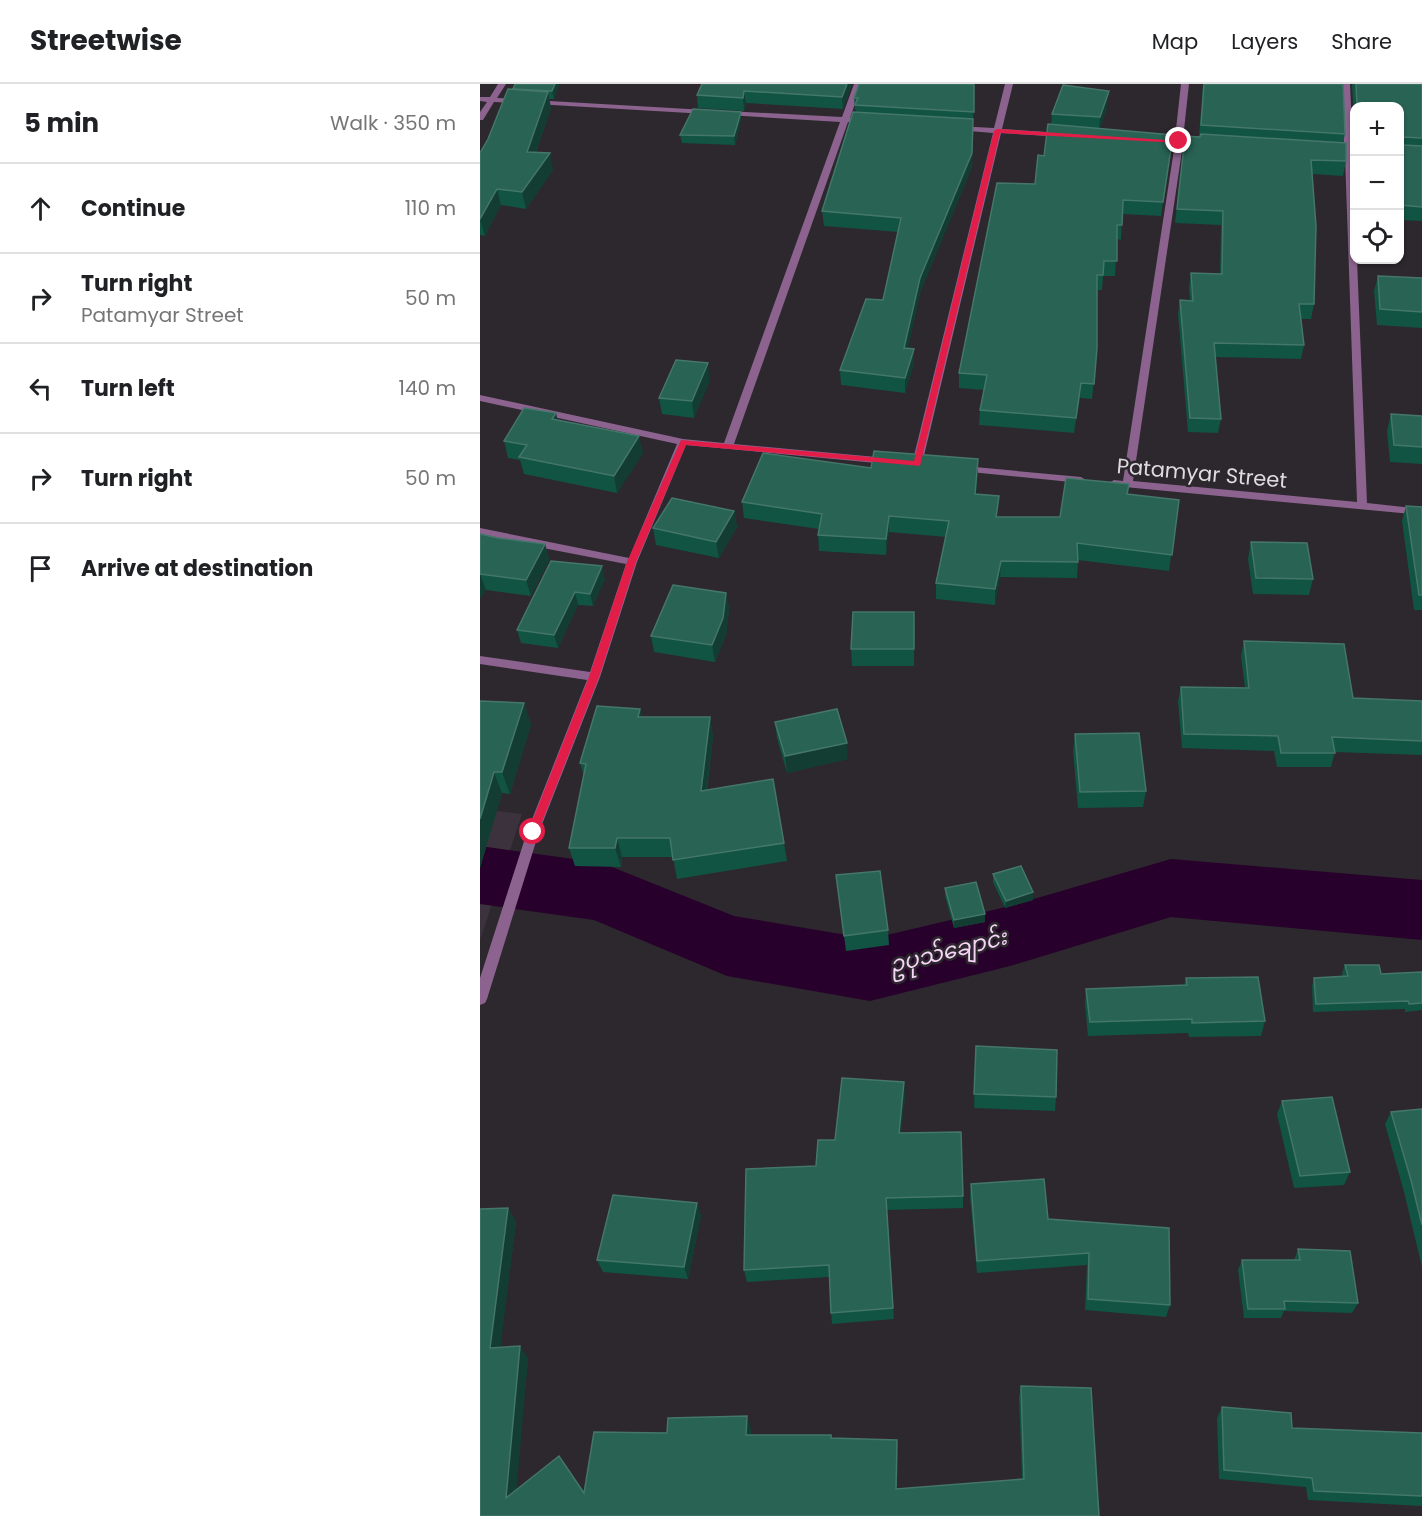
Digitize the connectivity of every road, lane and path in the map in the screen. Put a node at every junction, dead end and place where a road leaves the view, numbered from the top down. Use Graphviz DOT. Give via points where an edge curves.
graph roads {
  1 [pos="502,84"];
  2 [pos="858,84"];
  3 [pos="1009,84"];
  4 [pos="1185,84"];
  5 [pos="1346,84"];
  6 [pos="480,99"];
  7 [pos="491,99"];
  8 [pos="480,118"];
  9 [pos="845,119"];
  10 [pos="880,122"];
  11 [pos="950,128"];
  12 [pos="997,131"];
  13 [pos="1076,135"];
  14 [pos="1144,139"];
  15 [pos="1350,139"];
  16 [pos="1179,141"];
  17 [pos="1212,143"];
  18 [pos="1325,151"];
  19 [pos="1350,153"];
  20 [pos="1351,156"];
  21 [pos="480,398"];
  22 [pos="683,442"];
  23 [pos="728,446"];
  24 [pos="893,462"];
  25 [pos="905,463"];
  26 [pos="917,464"];
  27 [pos="929,465"];
  28 [pos="952,468"];
  29 [pos="1093,481"];
  30 [pos="1105,482"];
  31 [pos="1128,484"];
  32 [pos="1362,506"];
  33 [pos="1422,512"];
  34 [pos="480,532"];
  35 [pos="632,562"];
  36 [pos="480,660"];
  37 [pos="594,677"];
  38 [pos="480,999"];
  1 -- 7 [label="street"];
  2 -- 9 [label="street"];
  3 -- 12 [label="street"];
  4 -- 16 [label="street"];
  5 -- 15 [label="street"];
  6 -- 7 [label="street"];
  7 -- 8 [label="street"];
  7 -- 9 [label="street"];
  9 -- 10 [label="street"];
  9 -- 23 [label="street"];
  11 -- 12 [label="street"];
  12 -- 13 [label="street"];
  12 -- 26 [label="street"];
  14 -- 16 [label="street"];
  16 -- 17 [label="street"];
  16 -- 31 [label="street"];
  18 -- 19 [label="street"];
  20 -- 32 [label="street"];
  21 -- 22 [label="street"];
  22 -- 23 [label="street"];
  22 -- 35 [label="street"];
  23 -- 24 [label="street"];
  25 -- 26 [label="street"];
  26 -- 27 [label="street"];
  28 -- 29 [label="street, Patamyar Street"];
  30 -- 31 [label="street, Patamyar Street"];
  31 -- 32 [label="street, Patamyar Street"];
  32 -- 33 [label="street, Patamyar Street"];
  34 -- 35 [label="street"];
  35 -- 37 [label="street"];
  36 -- 37 [label="street"];
  37 -- 38 [label="street" via="533,832"];
}
